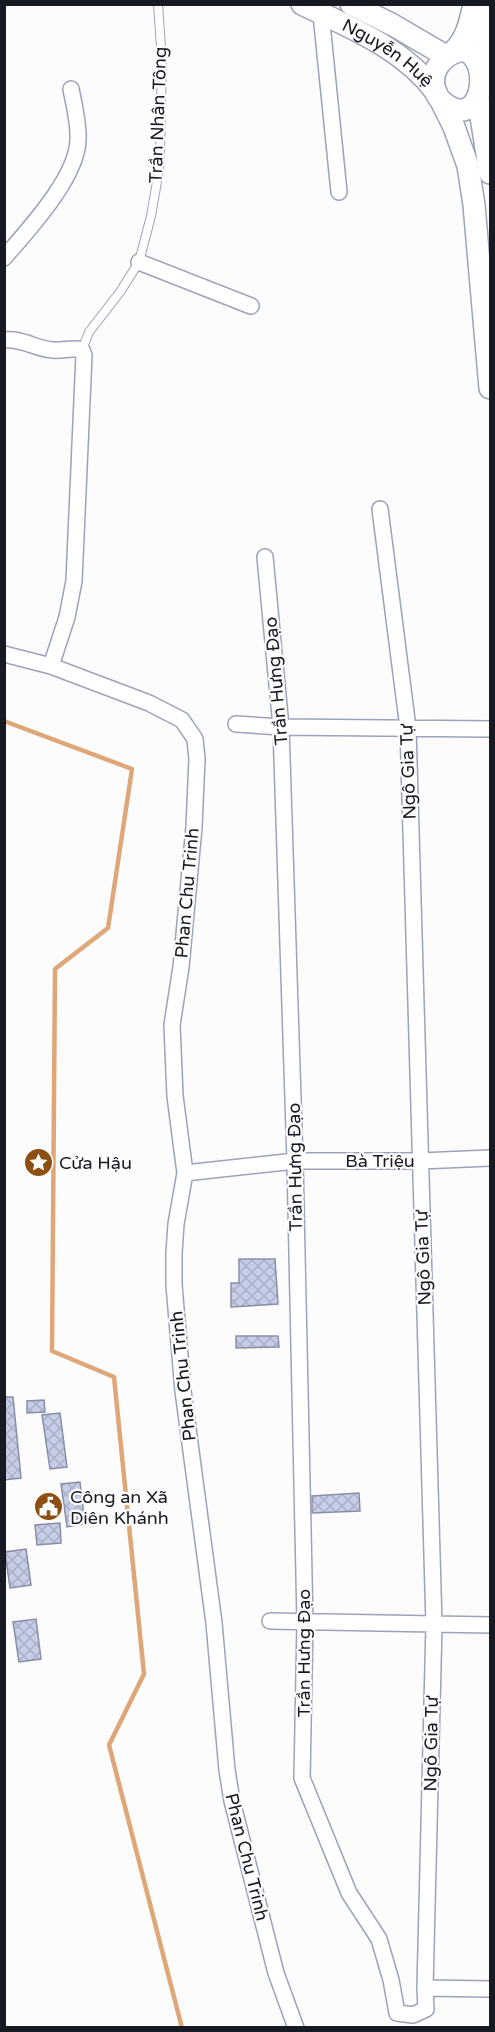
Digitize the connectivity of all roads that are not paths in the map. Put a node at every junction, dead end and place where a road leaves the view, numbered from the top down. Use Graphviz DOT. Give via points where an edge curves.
graph roads {
  1 [pos="158,4"];
  2 [pos="302,4"];
  3 [pos="351,4"];
  4 [pos="321,14"];
  5 [pos="480,17"];
  6 [pos="450,54"];
  7 [pos="479,66"];
  8 [pos="71,89"];
  9 [pos="438,97"];
  10 [pos="478,98"];
  11 [pos="490,173"];
  12 [pos="339,192"];
  13 [pos="4,258"];
  14 [pos="139,262"];
  15 [pos="251,306"];
  16 [pos="4,340"];
  17 [pos="82,350"];
  18 [pos="490,381"];
  19 [pos="380,509"];
  20 [pos="265,556"];
  21 [pos="4,654"];
  22 [pos="51,666"];
  23 [pos="236,724"];
  24 [pos="281,727"];
  25 [pos="408,729"];
  26 [pos="490,729"];
  27 [pos="490,1158"];
  28 [pos="295,1161"];
  29 [pos="420,1161"];
  30 [pos="185,1173"];
  31 [pos="270,1621"];
  32 [pos="305,1622"];
  33 [pos="434,1624"];
  34 [pos="490,1625"];
  35 [pos="425,1988"];
  36 [pos="490,1989"];
  37 [pos="426,2009"];
  38 [pos="296,2028"];
  1 -- 14 [label="lane, Trần Nhân Tông" via="162,62 159,170"];
  2 -- 4 [label="main road, Nguyễn Huệ"];
  3 -- 6 [label="main road, Nguyễn Huệ"];
  4 -- 9 [label="main road, Nguyễn Huệ" via="406,60"];
  4 -- 12 [label="street"];
  5 -- 6 [label="main road" via="462,44"];
  5 -- 7 [label="main road"];
  6 -- 7 [label="main road" via="464,50 471,53"];
  6 -- 9 [label="main road" via="435,72"];
  7 -- 10 [label="main road"];
  8 -- 13 [label="street" via="78,139 71,166 58,190"];
  9 -- 10 [label="main road" via="459,111 466,110"];
  9 -- 18 [label="main road, Nguyễn Huệ" via="468,166"];
  10 -- 11 [label="main road"];
  14 -- 15 [label="street"];
  14 -- 17 [label="lane, Trần Nhân Tông" via="88,332"];
  16 -- 17 [label="street" via="21,340 51,350"];
  17 -- 22 [label="street, Trần Nhân Tông" via="74,582"];
  19 -- 25 [label="street, Ngô Gia Tự"];
  20 -- 24 [label="street, Trần Hưng Đạo"];
  21 -- 22 [label="street"];
  22 -- 30 [label="street, Phan Chu Trinh" via="149,703 182,720 195,739 194,827 172,1025 175,1095"];
  23 -- 24 [label="street"];
  24 -- 25 [label="street"];
  24 -- 28 [label="street, Trần Hưng Đạo"];
  25 -- 26 [label="street"];
  25 -- 29 [label="street, Ngô Gia Tự"];
  27 -- 29 [label="street, Bà Triệu"];
  28 -- 29 [label="street, Bà Triệu"];
  28 -- 30 [label="street, Bà Triệu"];
  28 -- 32 [label="street, Trần Hưng Đạo"];
  29 -- 33 [label="street, Ngô Gia Tự"];
  30 -- 38 [label="street, Phan Chu Trinh" via="176,1224 174,1285 183,1391 213,1613 226,1770 276,1973"];
  31 -- 32 [label="street"];
  32 -- 33 [label="street"];
  32 -- 37 [label="street, Trần Hưng Đạo" via="302,1778 349,1893 379,1939 397,2013 413,2015"];
  33 -- 34 [label="street"];
  33 -- 35 [label="street, Ngô Gia Tự"];
  35 -- 36 [label="street"];
  35 -- 37 [label="street, Ngô Gia Tự"];
}
